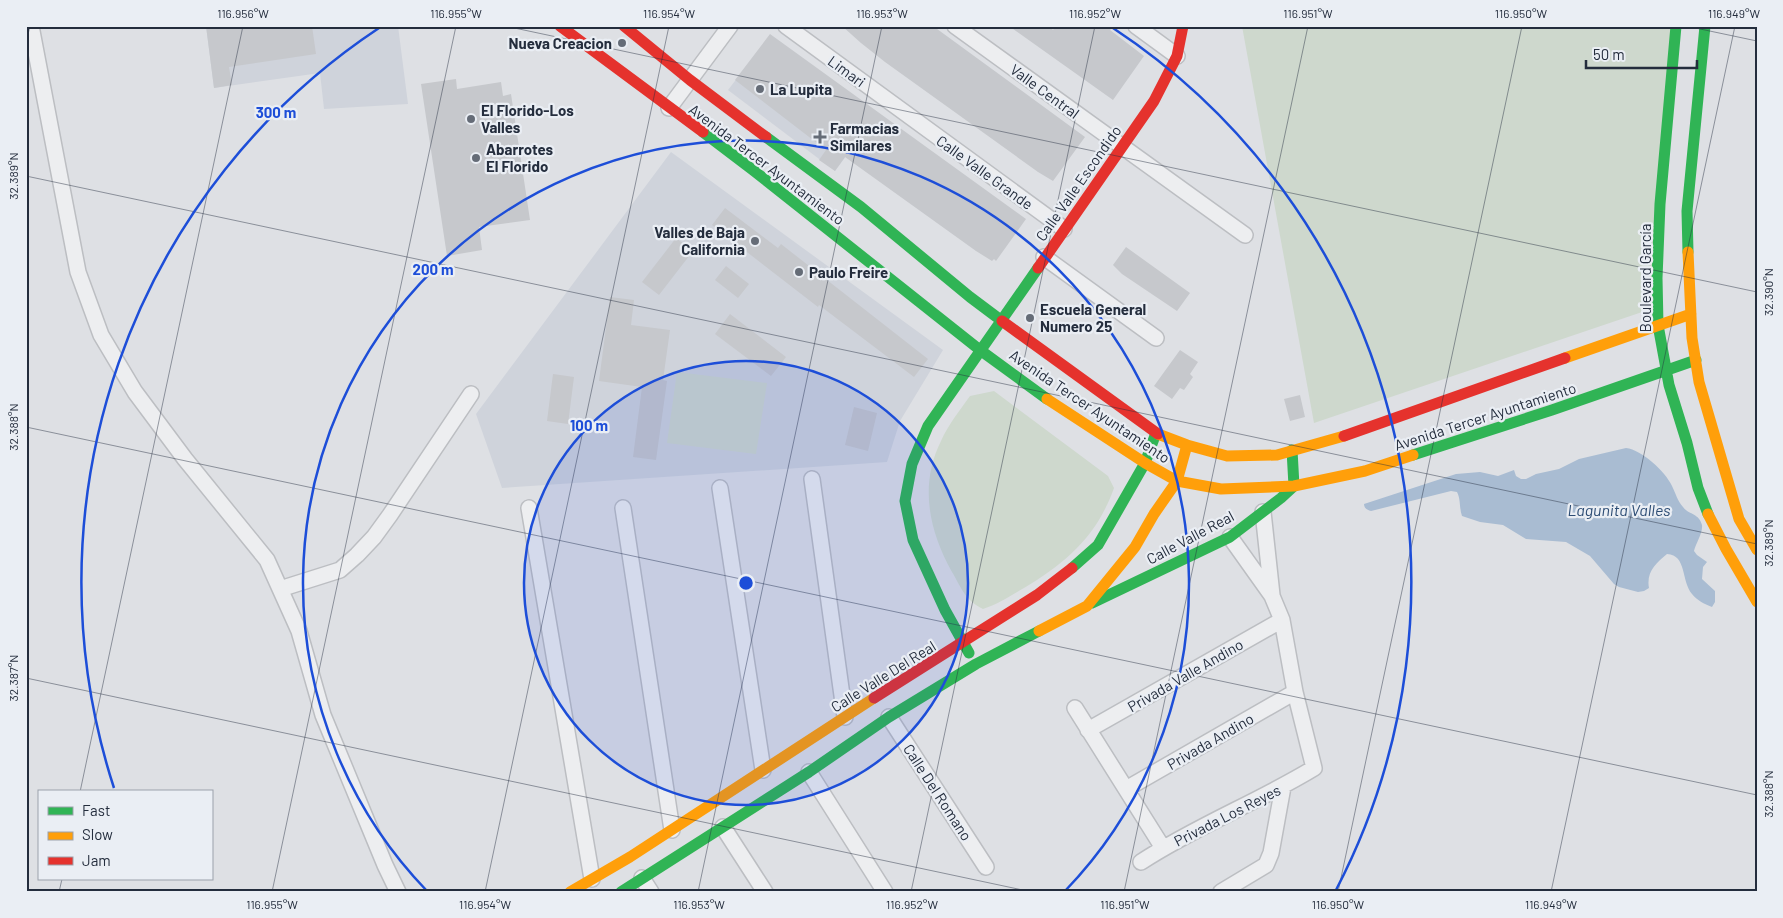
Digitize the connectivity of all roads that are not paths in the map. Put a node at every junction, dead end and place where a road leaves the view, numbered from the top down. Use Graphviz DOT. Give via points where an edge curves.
graph roads {
  1 [pos="31,26"];
  2 [pos="560,26"];
  3 [pos="624,26"];
  4 [pos="730,26"];
  5 [pos="786,26"];
  6 [pos="1136,26"];
  7 [pos="1183,26"];
  8 [pos="1676,26"];
  9 [pos="1705,26"];
  10 [pos="961,30"];
  11 [pos="1177,56"];
  12 [pos="690,80"];
  13 [pos="669,108"];
  14 [pos="907,115"];
  15 [pos="1122,147"];
  16 [pos="1064,229"];
  17 [pos="1244,235"];
  18 [pos="1044,257"];
  19 [pos="1691,314"];
  20 [pos="1001,320"];
  21 [pos="1658,325"];
  22 [pos="1156,338"];
  23 [pos="980,350"];
  24 [pos="1696,360"];
  25 [pos="1665,370"];
  26 [pos="471,394"];
  27 [pos="1156,432"];
  28 [pos="1187,446"];
  29 [pos="1292,450"];
  30 [pos="1145,463"];
  31 [pos="812,479"];
  32 [pos="1177,481"];
  33 [pos="1294,486"];
  34 [pos="720,488"];
  35 [pos="529,508"];
  36 [pos="623,508"];
  37 [pos="1263,512"];
  38 [pos="1230,537"];
  39 [pos="1757,550"];
  40 [pos="280,589"];
  41 [pos="1272,596"];
  42 [pos="1757,602"];
  43 [pos="1087,606"];
  44 [pos="1282,620"];
  45 [pos="962,643"];
  46 [pos="976,664"];
  47 [pos="1295,692"];
  48 [pos="1075,708"];
  49 [pos="889,716"];
  50 [pos="845,717"];
  51 [pos="1088,730"];
  52 [pos="764,770"];
  53 [pos="809,772"];
  54 [pos="1283,787"];
  55 [pos="1126,789"];
  56 [pos="723,827"];
  57 [pos="672,830"];
  58 [pos="1162,848"];
  59 [pos="1141,862"];
  60 [pos="986,867"];
  61 [pos="642,878"];
  62 [pos="592,879"];
  63 [pos="398,892"];
  64 [pos="570,892"];
  65 [pos="621,892"];
  66 [pos="651,892"];
  67 [pos="765,892"];
  68 [pos="885,892"];
  69 [pos="1221,892"];
  1 -- 40 [label="street" via="78,272 101,335 135,392 184,459 267,560"];
  2 -- 13 [label="main road, Avenida Tercer Ayuntamiento"];
  3 -- 12 [label="main road, Avenida Tercer Ayuntamiento"];
  4 -- 12 [label="street"];
  5 -- 14 [label="street, Limari"];
  6 -- 11 [label="street"];
  7 -- 11 [label="main road, Calle Valle Escondido"];
  8 -- 21 [label="main road, Boulevard García" via="1665,127"];
  9 -- 19 [label="main road" via="1687,210"];
  10 -- 15 [label="street, Valle Central"];
  11 -- 15 [label="main road, Calle Valle Escondido" via="1154,101"];
  12 -- 13 [label="street"];
  12 -- 20 [label="main road, Avenida Tercer Ayuntamiento" via="861,208"];
  13 -- 23 [label="main road, Avenida Tercer Ayuntamiento" via="753,170"];
  14 -- 16 [label="street, Calle Valle Grande"];
  15 -- 16 [label="main road, Calle Valle Escondido"];
  15 -- 17 [label="street, Valle Central"];
  16 -- 18 [label="main road, Calle Valle Escondido"];
  18 -- 20 [label="main road, Calle Valle Escondido"];
  18 -- 22 [label="street"];
  19 -- 21 [label="main road, Avenida Tercer Ayuntamiento"];
  19 -- 24 [label="main road"];
  20 -- 23 [label="main road, Calle Valle Escondido"];
  20 -- 27 [label="main road, Avenida Tercer Ayuntamiento"];
  21 -- 25 [label="main road, Boulevard García"];
  21 -- 29 [label="main road, Avenida Tercer Ayuntamiento" via="1350,434"];
  23 -- 30 [label="main road, Avenida Tercer Ayuntamiento" via="1042,396"];
  23 -- 45 [label="main road, Calle Valle Escondido" via="928,426 912,464 905,501 913,540"];
  24 -- 25 [label="main road, Avenida Tercer Ayuntamiento"];
  24 -- 39 [label="main road" via="1699,382 1740,519"];
  25 -- 33 [label="main road, Avenida Tercer Ayuntamiento" via="1365,471"];
  25 -- 42 [label="main road, Boulevard García" via="1700,494 1724,545"];
  26 -- 40 [label="street" via="390,515 357,555 340,570"];
  27 -- 28 [label="main road, Avenida Tercer Ayuntamiento"];
  27 -- 30 [label="main road, Calle Valle Del Real"];
  28 -- 29 [label="main road, Avenida Tercer Ayuntamiento" via="1227,456 1276,455"];
  28 -- 32 [label="main road"];
  29 -- 33 [label="main road"];
  30 -- 32 [label="main road, Avenida Tercer Ayuntamiento"];
  30 -- 45 [label="main road, Calle Valle Del Real" via="1098,545 1037,595"];
  31 -- 50 [label="street"];
  32 -- 33 [label="main road, Avenida Tercer Ayuntamiento" via="1221,489"];
  32 -- 43 [label="main road" via="1135,547"];
  33 -- 37 [label="main road, Calle Valle Real"];
  34 -- 52 [label="street"];
  35 -- 62 [label="street"];
  36 -- 57 [label="street"];
  37 -- 38 [label="main road, Calle Valle Real"];
  37 -- 41 [label="street"];
  38 -- 41 [label="street"];
  38 -- 43 [label="main road, Calle Valle Real"];
  40 -- 63 [label="street" via="299,631 323,715"];
  41 -- 44 [label="street"];
  43 -- 46 [label="main road"];
  44 -- 47 [label="street"];
  44 -- 51 [label="street, Privada Valle Andino"];
  45 -- 46 [label="main road, Calle Valle Escondido"];
  45 -- 50 [label="main road, Calle Valle Del Real"];
  46 -- 49 [label="main road"];
  47 -- 54 [label="street, Privada Los Reyes" via="1314,768"];
  47 -- 55 [label="street, Privada Andino"];
  48 -- 51 [label="street"];
  49 -- 53 [label="main road"];
  49 -- 60 [label="street, Calle Del Romano"];
  50 -- 52 [label="main road, Calle Valle Del Real"];
  51 -- 55 [label="street"];
  52 -- 57 [label="main road, Calle Valle Del Real"];
  53 -- 56 [label="main road"];
  53 -- 68 [label="street"];
  54 -- 58 [label="street, Privada Los Reyes"];
  54 -- 69 [label="street" via="1272,853 1266,865"];
  55 -- 58 [label="street"];
  56 -- 61 [label="main road"];
  56 -- 67 [label="street"];
  57 -- 62 [label="main road, Calle Valle Del Real"];
  58 -- 59 [label="street, Privada Los Reyes"];
  61 -- 65 [label="main road"];
  61 -- 66 [label="street"];
  62 -- 64 [label="main road, Calle Valle Del Real"];
}
